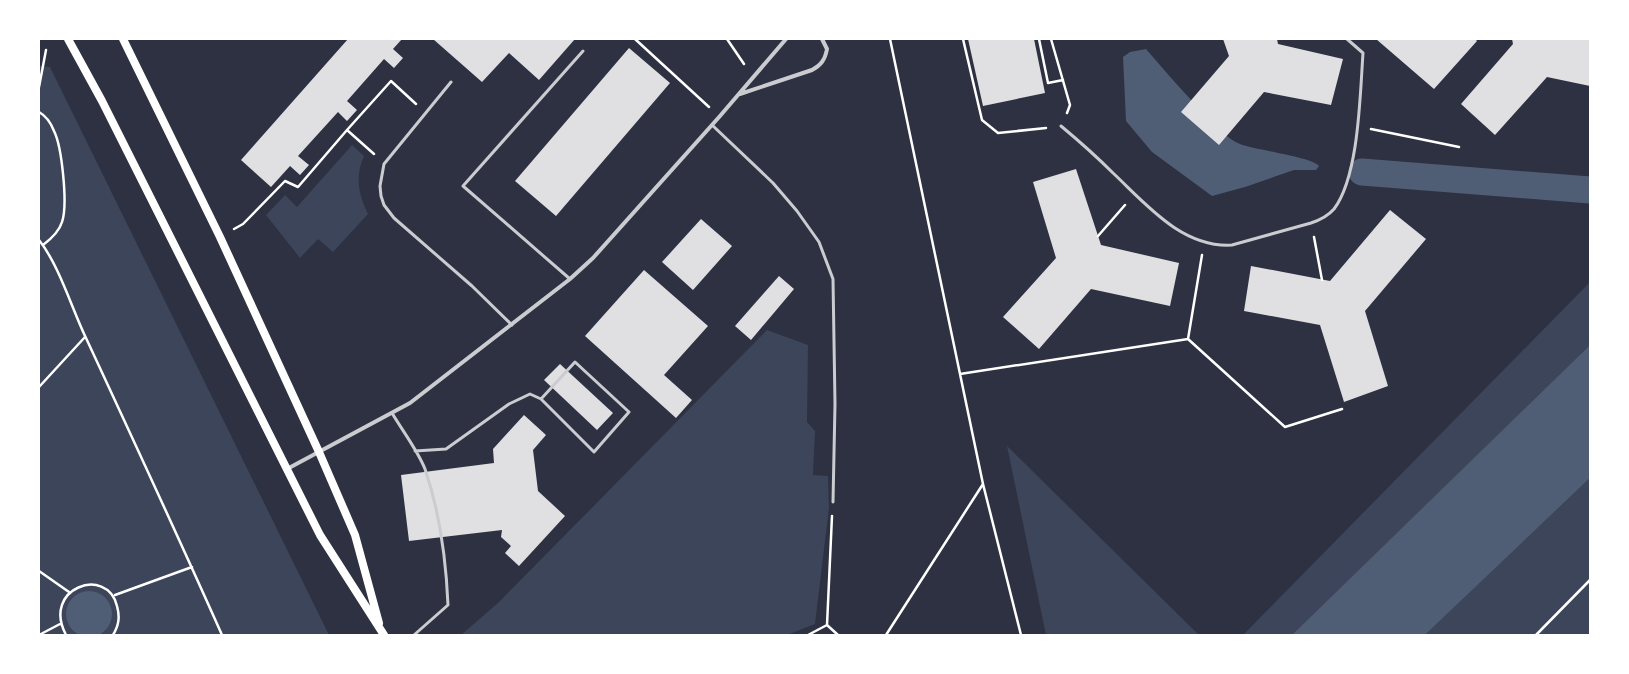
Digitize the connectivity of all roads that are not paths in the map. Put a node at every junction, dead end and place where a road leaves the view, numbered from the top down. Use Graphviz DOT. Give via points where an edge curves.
graph roads {
  1 [pos="68,39"];
  2 [pos="123,39"];
  3 [pos="786,39"];
  4 [pos="822,39"];
  5 [pos="1347,39"];
  6 [pos="583,51"];
  7 [pos="451,82"];
  8 [pos="740,94"];
  9 [pos="712,125"];
  10 [pos="1061,126"];
  11 [pos="570,279"];
  12 [pos="513,325"];
  13 [pos="541,399"];
  14 [pos="392,413"];
  15 [pos="319,452"];
  16 [pos="415,452"];
  17 [pos="287,469"];
  18 [pos="833,502"];
  19 [pos="383,633"];
  20 [pos="414,635"];
  1 -- 17 [label="main road" via="102,101"];
  2 -- 15 [label="main road" via="220,237"];
  3 -- 8 [label="street"];
  4 -- 8 [label="street" via="827,49 818,66"];
  5 -- 10 [label="lane" via="1363,54 1359,125 1342,197 1333,210 1311,223 1232,245 1218,246 1205,242 1185,234 1154,212 1087,147"];
  6 -- 11 [label="lane" via="463,186"];
  7 -- 12 [label="lane" via="384,164 381,196 389,212"];
  8 -- 9 [label="street"];
  9 -- 11 [label="street" via="593,258"];
  9 -- 18 [label="lane" via="773,183 796,211 819,242 833,279"];
  11 -- 12 [label="street"];
  12 -- 14 [label="street" via="410,403"];
  13 -- 13 [label="lane" via="594,452 629,412 575,362"];
  13 -- 16 [label="lane" via="530,394 509,404 446,449"];
  14 -- 15 [label="street"];
  14 -- 16 [label="lane"];
  15 -- 17 [label="street"];
  15 -- 19 [label="main road" via="355,535"];
  16 -- 20 [label="lane" via="424,468 442,534 448,605"];
  17 -- 19 [label="main road" via="320,535"];
}
